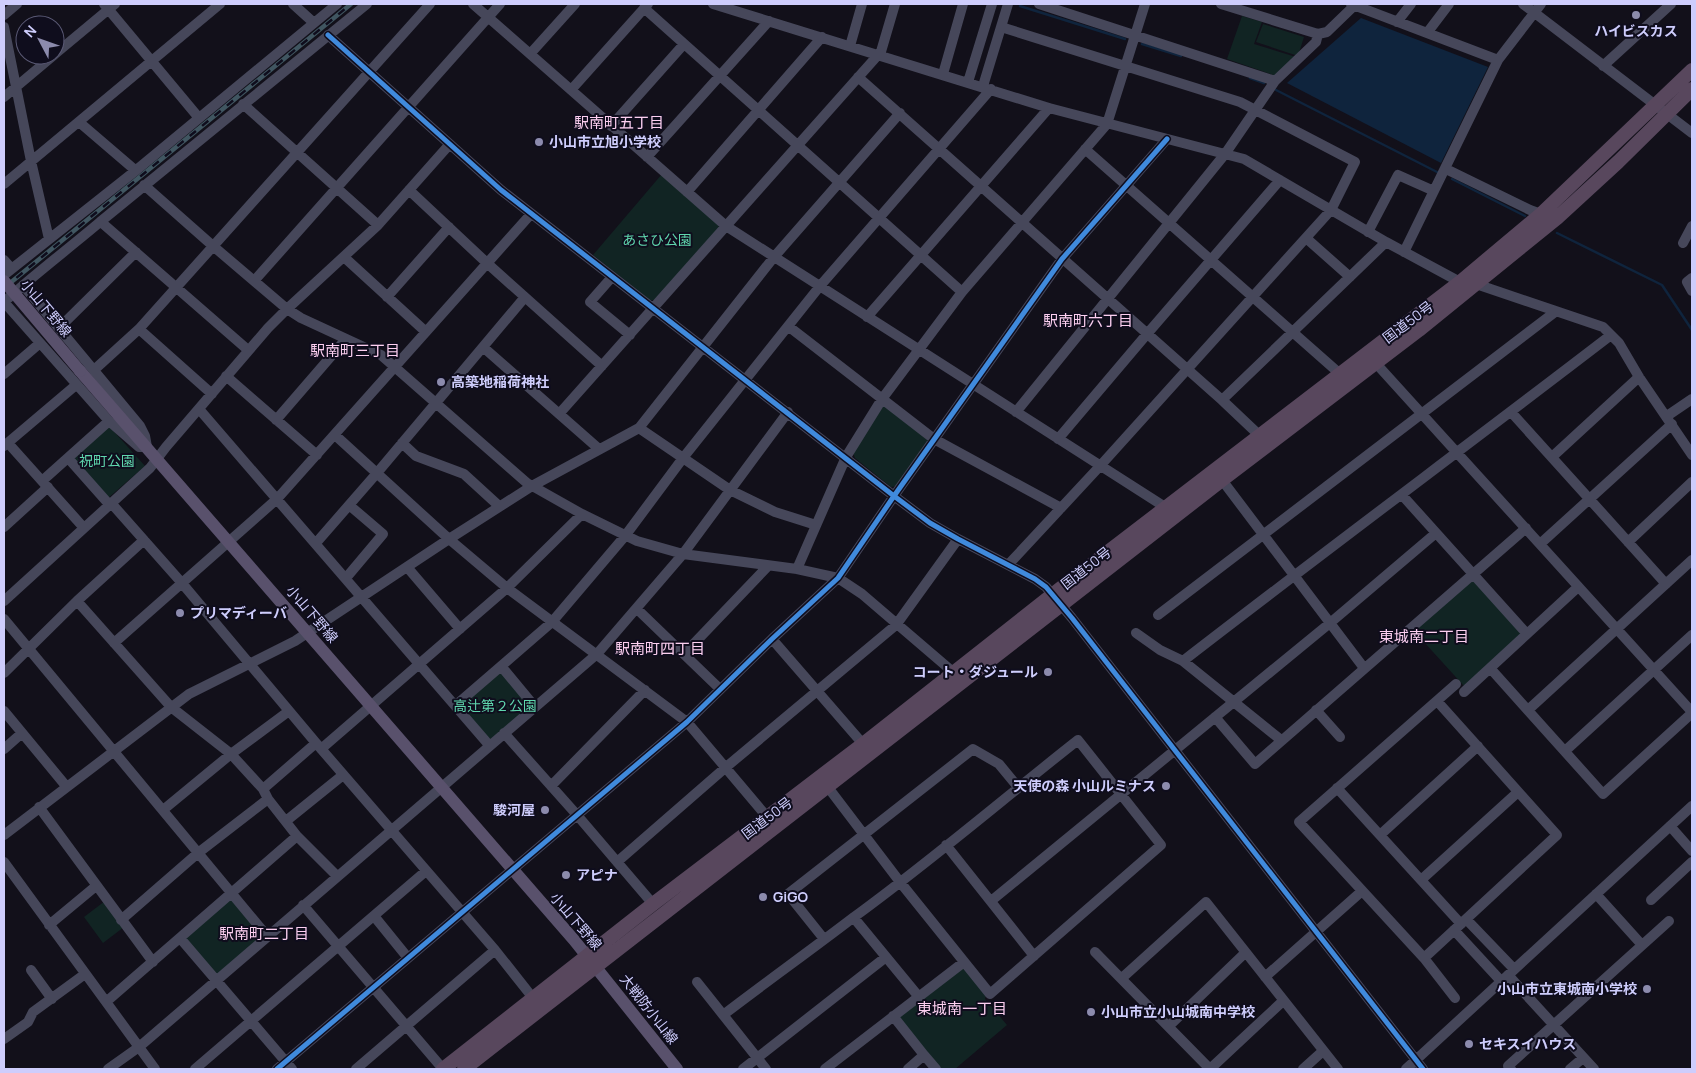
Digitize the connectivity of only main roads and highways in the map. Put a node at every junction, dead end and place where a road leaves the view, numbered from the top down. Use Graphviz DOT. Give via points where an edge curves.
graph roads {
  1 [pos="1692,70"];
  2 [pos="1692,89"];
  3 [pos="1661,110"];
  4 [pos="4,281"];
  5 [pos="1371,358"];
  6 [pos="1057,600"];
  7 [pos="587,956"];
  8 [pos="596,968"];
  9 [pos="443,1069"];
  10 [pos="464,1069"];
  11 [pos="677,1069"];
  1 -- 3 [label="highway, 国道50号"];
  2 -- 3 [label="highway, 国道50号"];
  3 -- 5 [label="highway, 国道50号"];
  3 -- 5 [label="highway, 国道50号" via="1590,188 1532,239 1476,284"];
  4 -- 7 [label="main road, 小山下野線, bridge"];
  5 -- 6 [label="highway, 国道50号" via="1222,480"];
  5 -- 6 [label="highway, 国道50号" via="1339,374 1165,507"];
  6 -- 7 [label="highway, 国道50号" via="953,672"];
  6 -- 8 [label="highway, 国道50号"];
  7 -- 8 [label="main road, 小山下野線"];
  7 -- 9 [label="highway, 国道50号"];
  8 -- 10 [label="highway, 国道50号"];
  8 -- 11 [label="main road, 大戦防小山線"];
}
